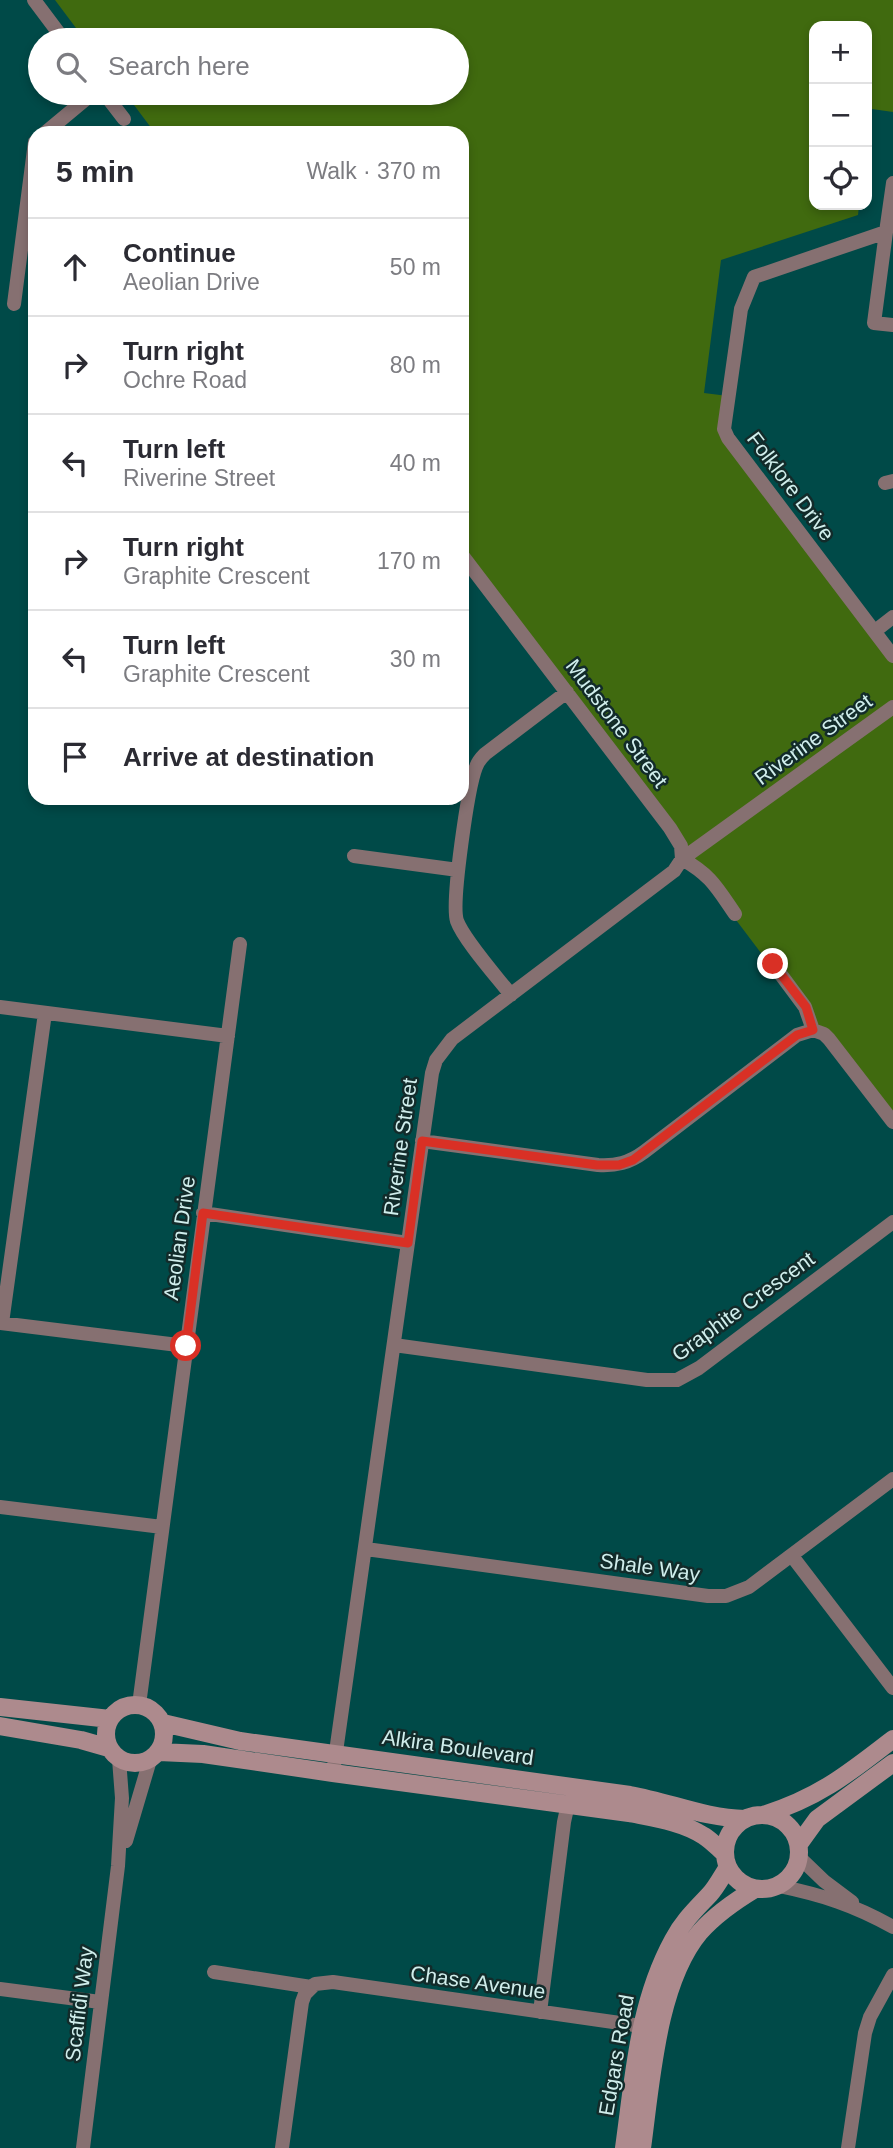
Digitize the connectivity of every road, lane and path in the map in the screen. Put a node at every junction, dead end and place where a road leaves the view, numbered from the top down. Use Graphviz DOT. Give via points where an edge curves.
graph roads {
  1 [pos="34,0"];
  2 [pos="55,28"];
  3 [pos="79,105"];
  4 [pos="113,105"];
  5 [pos="124,119"];
  6 [pos="53,126"];
  7 [pos="893,183"];
  8 [pos="28,196"];
  9 [pos="886,232"];
  10 [pos="14,304"];
  11 [pos="893,325"];
  12 [pos="469,564"];
  13 [pos="893,617"];
  14 [pos="875,631"];
  15 [pos="893,656"];
  16 [pos="567,692"];
  17 [pos="893,707"];
  18 [pos="469,802"];
  19 [pos="468,805"];
  20 [pos="354,856"];
  21 [pos="682,859"];
  22 [pos="458,870"];
  23 [pos="735,914"];
  24 [pos="240,944"];
  25 [pos="773,964"];
  26 [pos="511,995"];
  27 [pos="0,1007"];
  28 [pos="45,1013"];
  29 [pos="813,1030"];
  30 [pos="228,1035"];
  31 [pos="893,1122"];
  32 [pos="422,1141"];
  33 [pos="203,1213"];
  34 [pos="893,1222"];
  35 [pos="408,1243"];
  36 [pos="1,1323"];
  37 [pos="394,1345"];
  38 [pos="186,1346"];
  39 [pos="893,1479"];
  40 [pos="0,1507"];
  41 [pos="162,1527"];
  42 [pos="366,1549"];
  43 [pos="792,1556"];
  44 [pos="893,1688"];
  45 [pos="139,1705"];
  46 [pos="0,1707"];
  47 [pos="110,1719"];
  48 [pos="163,1723"];
  49 [pos="0,1726"];
  50 [pos="893,1739"];
  51 [pos="336,1753"];
  52 [pos="114,1754"];
  53 [pos="154,1756"];
  54 [pos="893,1763"];
  55 [pos="333,1773"];
  56 [pos="568,1804"];
  57 [pos="754,1817"];
  58 [pos="799,1851"];
  59 [pos="726,1861"];
  60 [pos="118,1866"];
  61 [pos="779,1886"];
  62 [pos="755,1889"];
  63 [pos="864,1911"];
  64 [pos="893,1927"];
  65 [pos="214,1972"];
  66 [pos="893,1975"];
  67 [pos="311,1987"];
  68 [pos="0,1989"];
  69 [pos="100,2002"];
  70 [pos="540,2012"];
  71 [pos="641,2026"];
  72 [pos="83,2148"];
  73 [pos="282,2148"];
  74 [pos="624,2148"];
  75 [pos="642,2148"];
  76 [pos="848,2148"];
  1 -- 2 [label="street"];
  3 -- 6 [label="street"];
  4 -- 5 [label="street"];
  7 -- 9 [label="street"];
  8 -- 10 [label="street"];
  9 -- 11 [label="street" via="874,323"];
  9 -- 14 [label="street, Folklore Drive" via="754,277 741,309 723,429"];
  12 -- 16 [label="street, Mudstone Street"];
  13 -- 14 [label="street"];
  14 -- 15 [label="street, Folklore Drive"];
  16 -- 18 [label="street" via="479,760"];
  16 -- 21 [label="street, Mudstone Street" via="670,828 681,846"];
  17 -- 21 [label="street, Riverine Street"];
  19 -- 22 [label="street"];
  20 -- 22 [label="street"];
  21 -- 23 [label="street" via="710,879"];
  21 -- 26 [label="street, Riverine Street" via="674,871"];
  22 -- 26 [label="street" via="457,922"];
  24 -- 30 [label="street, Aeolian Drive"];
  25 -- 29 [label="street" via="806,1007"];
  26 -- 32 [label="street, Riverine Street" via="453,1039 436,1060"];
  27 -- 28 [label="street"];
  28 -- 30 [label="street"];
  28 -- 36 [label="street"];
  29 -- 31 [label="street" via="829,1039"];
  29 -- 32 [label="street" via="797,1035 633,1160 619,1165"];
  30 -- 33 [label="street, Aeolian Drive"];
  32 -- 35 [label="street, Riverine Street"];
  33 -- 35 [label="street"];
  33 -- 38 [label="street, Aeolian Drive"];
  34 -- 37 [label="street, Graphite Crescent" via="677,1380 648,1380"];
  35 -- 37 [label="street, Riverine Street"];
  36 -- 38 [label="street"];
  37 -- 42 [label="street, Riverine Street"];
  38 -- 41 [label="street, Aeolian Drive"];
  39 -- 43 [label="street, Shale Way"];
  40 -- 41 [label="street"];
  41 -- 45 [label="street, Aeolian Drive"];
  42 -- 43 [label="street, Shale Way" via="708,1596 737,1593"];
  42 -- 51 [label="street, Riverine Street"];
  43 -- 44 [label="street"];
  45 -- 47 [label="street" via="124,1707"];
  45 -- 48 [label="street" via="151,1709"];
  46 -- 47 [label="street"];
  47 -- 52 [label="street" via="106,1738"];
  48 -- 51 [label="street, Alkira Boulevard" via="240,1741"];
  48 -- 53 [label="street" via="163,1743"];
  49 -- 52 [label="street" via="81,1740"];
  50 -- 57 [label="street" via="803,1802"];
  51 -- 55 [label="street, Riverine Street"];
  51 -- 57 [label="street, Alkira Boulevard" via="630,1795 714,1817"];
  52 -- 53 [label="street" via="134,1764"];
  52 -- 60 [label="street, Scaffidi Way" via="122,1798"];
  53 -- 55 [label="street, Alkira Boulevard" via="203,1754"];
  53 -- 60 [label="street, Scaffidi Way"];
  54 -- 58 [label="street" via="817,1819"];
  55 -- 56 [label="street, Alkira Boulevard"];
  56 -- 59 [label="street, Alkira Boulevard" via="680,1825 705,1836"];
  56 -- 70 [label="street"];
  57 -- 58 [label="street" via="775,1818 786,1824"];
  57 -- 59 [label="street" via="735,1826 728,1836"];
  58 -- 61 [label="street" via="793,1874"];
  58 -- 63 [label="street" via="824,1881"];
  59 -- 62 [label="street" via="738,1881"];
  59 -- 71 [label="street, Edgars Road" via="713,1891 674,1938 653,1983"];
  60 -- 69 [label="street, Scaffidi Way"];
  61 -- 62 [label="street"];
  61 -- 63 [label="street"];
  62 -- 75 [label="street, Edgars Road" via="729,1905 698,1934 676,1975 660,2028"];
  63 -- 64 [label="street"];
  65 -- 67 [label="street, Chase Avenue"];
  66 -- 76 [label="street" via="865,2033"];
  67 -- 70 [label="street, Chase Avenue" via="333,1982"];
  67 -- 73 [label="street" via="302,2002"];
  68 -- 69 [label="street"];
  69 -- 72 [label="street, Scaffidi Way"];
  70 -- 71 [label="street, Chase Avenue"];
  71 -- 74 [label="street, Edgars Road"];
}
